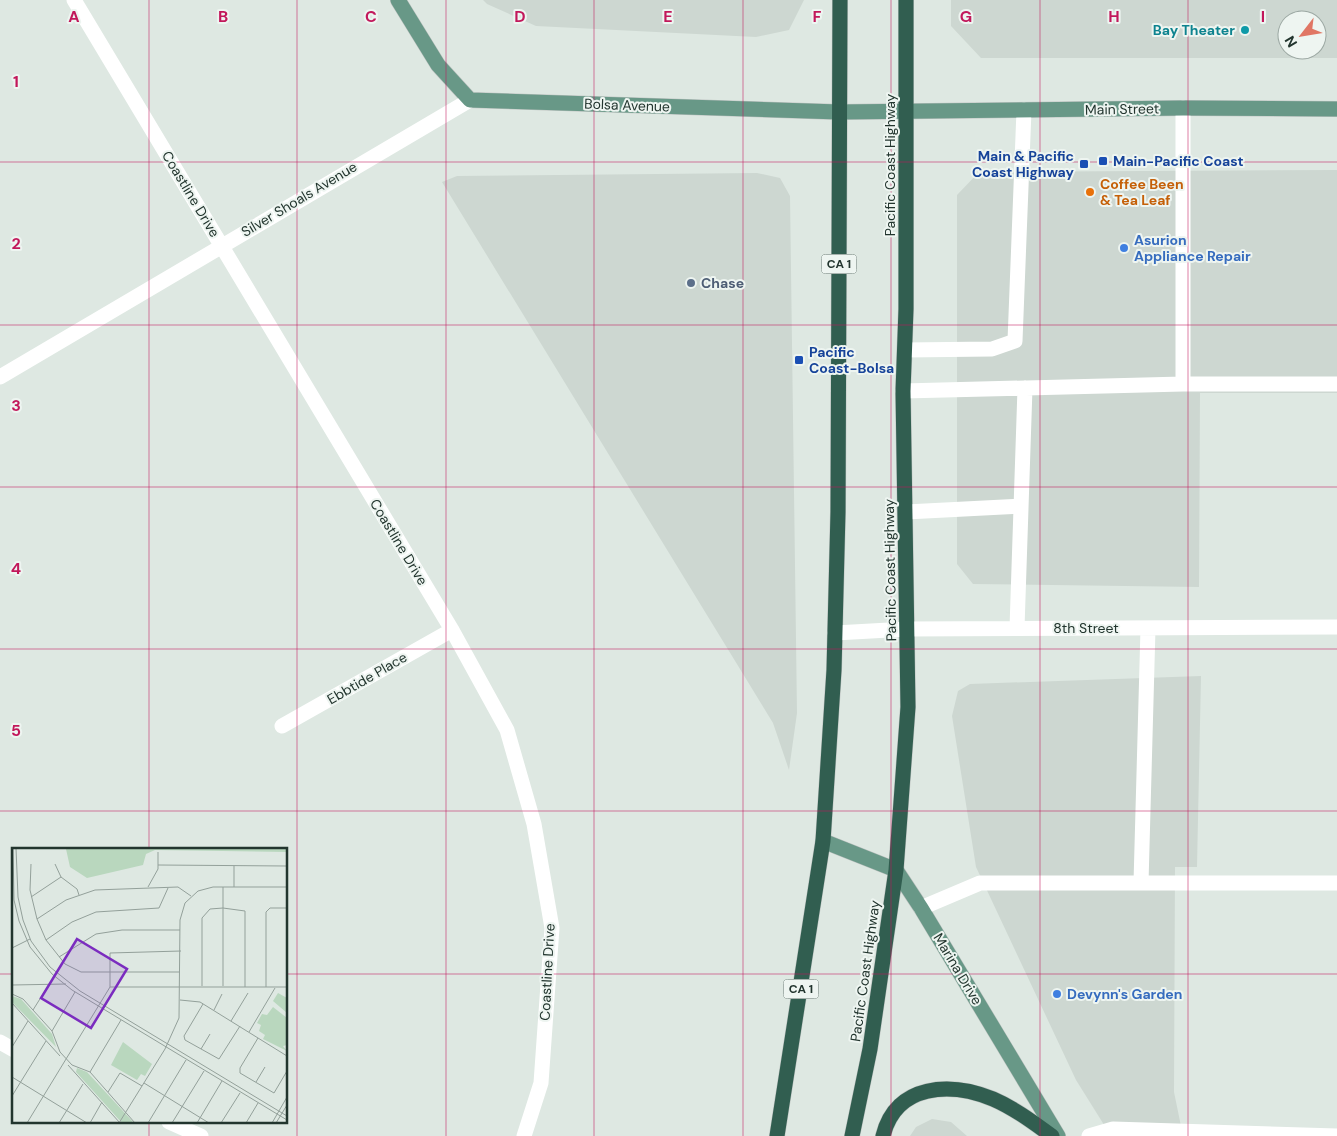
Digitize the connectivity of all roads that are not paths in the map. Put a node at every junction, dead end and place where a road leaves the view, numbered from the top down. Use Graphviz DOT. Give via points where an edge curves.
graph roads {
  1 [pos="74,0"];
  2 [pos="398,0"];
  3 [pos="840,0"];
  4 [pos="906,0"];
  5 [pos="470,100"];
  6 [pos="1183,108"];
  7 [pos="1337,109"];
  8 [pos="1024,110"];
  9 [pos="906,111"];
  10 [pos="839,112"];
  11 [pos="221,245"];
  12 [pos="905,350"];
  13 [pos="0,376"];
  14 [pos="1183,384"];
  15 [pos="1337,384"];
  16 [pos="1025,388"];
  17 [pos="904,391"];
  18 [pos="1021,506"];
  19 [pos="906,512"];
  20 [pos="1337,627"];
  21 [pos="1017,628"];
  22 [pos="1148,628"];
  23 [pos="907,629"];
  24 [pos="452,630"];
  25 [pos="835,633"];
  26 [pos="282,726"];
  27 [pos="823,841"];
  28 [pos="896,870"];
  29 [pos="1141,883"];
  30 [pos="1337,883"];
  31 [pos="921,908"];
  32 [pos="0,1042"];
  33 [pos="12,1049"];
  34 [pos="174,1124"];
  35 [pos="201,1136"];
  36 [pos="524,1136"];
  37 [pos="778,1136"];
  38 [pos="852,1136"];
  39 [pos="882,1136"];
  40 [pos="1052,1136"];
  41 [pos="1058,1136"];
  42 [pos="1088,1136"];
  43 [pos="1337,1136"];
  1 -- 11 [label="street, Coastline Drive"];
  2 -- 5 [label="main road" via="438,65"];
  3 -- 10 [label="highway, CA 1"];
  4 -- 9 [label="highway, Pacific Coast Highway"];
  5 -- 10 [label="main road, Bolsa Avenue"];
  5 -- 11 [label="street, Silver Shoals Avenue"];
  6 -- 7 [label="main road, Main Street"];
  6 -- 8 [label="main road, Main Street"];
  6 -- 14 [label="street"];
  8 -- 9 [label="main road, Main Street"];
  8 -- 12 [label="street" via="1015,342 992,350"];
  9 -- 10 [label="main road, Bolsa Avenue"];
  9 -- 12 [label="highway, Pacific Coast Highway"];
  10 -- 25 [label="highway, CA 1"];
  11 -- 13 [label="street, Silver Shoals Avenue"];
  11 -- 24 [label="street, Coastline Drive"];
  12 -- 17 [label="highway, Pacific Coast Highway"];
  14 -- 15 [label="street"];
  14 -- 16 [label="street"];
  16 -- 17 [label="street"];
  16 -- 18 [label="street"];
  17 -- 19 [label="highway, Pacific Coast Highway"];
  18 -- 19 [label="street"];
  18 -- 21 [label="street"];
  19 -- 23 [label="highway, Pacific Coast Highway"];
  20 -- 22 [label="street, 8th Street"];
  21 -- 22 [label="street, 8th Street"];
  21 -- 23 [label="street, 8th Street"];
  22 -- 29 [label="street"];
  23 -- 25 [label="street, 8th Street"];
  23 -- 28 [label="highway, Pacific Coast Highway" via="908,707"];
  24 -- 26 [label="street, Ebbtide Place"];
  24 -- 36 [label="street, Coastline Drive" via="507,730 534,824 552,928 541,1083"];
  25 -- 27 [label="highway, CA 1"];
  27 -- 28 [label="main road"];
  27 -- 37 [label="highway, CA 1"];
  28 -- 31 [label="main road, Marina Drive"];
  28 -- 38 [label="highway, Pacific Coast Highway" via="870,1049"];
  29 -- 30 [label="street"];
  29 -- 31 [label="street" via="980,883"];
  31 -- 41 [label="main road, Marina Drive"];
  32 -- 33 [label="street"];
  34 -- 35 [label="street"];
  39 -- 40 [label="highway" via="891,1114 901,1104 916,1094 936,1089 962,1090 994,1099"];
  42 -- 43 [label="street" via="1113,1129"];
}
